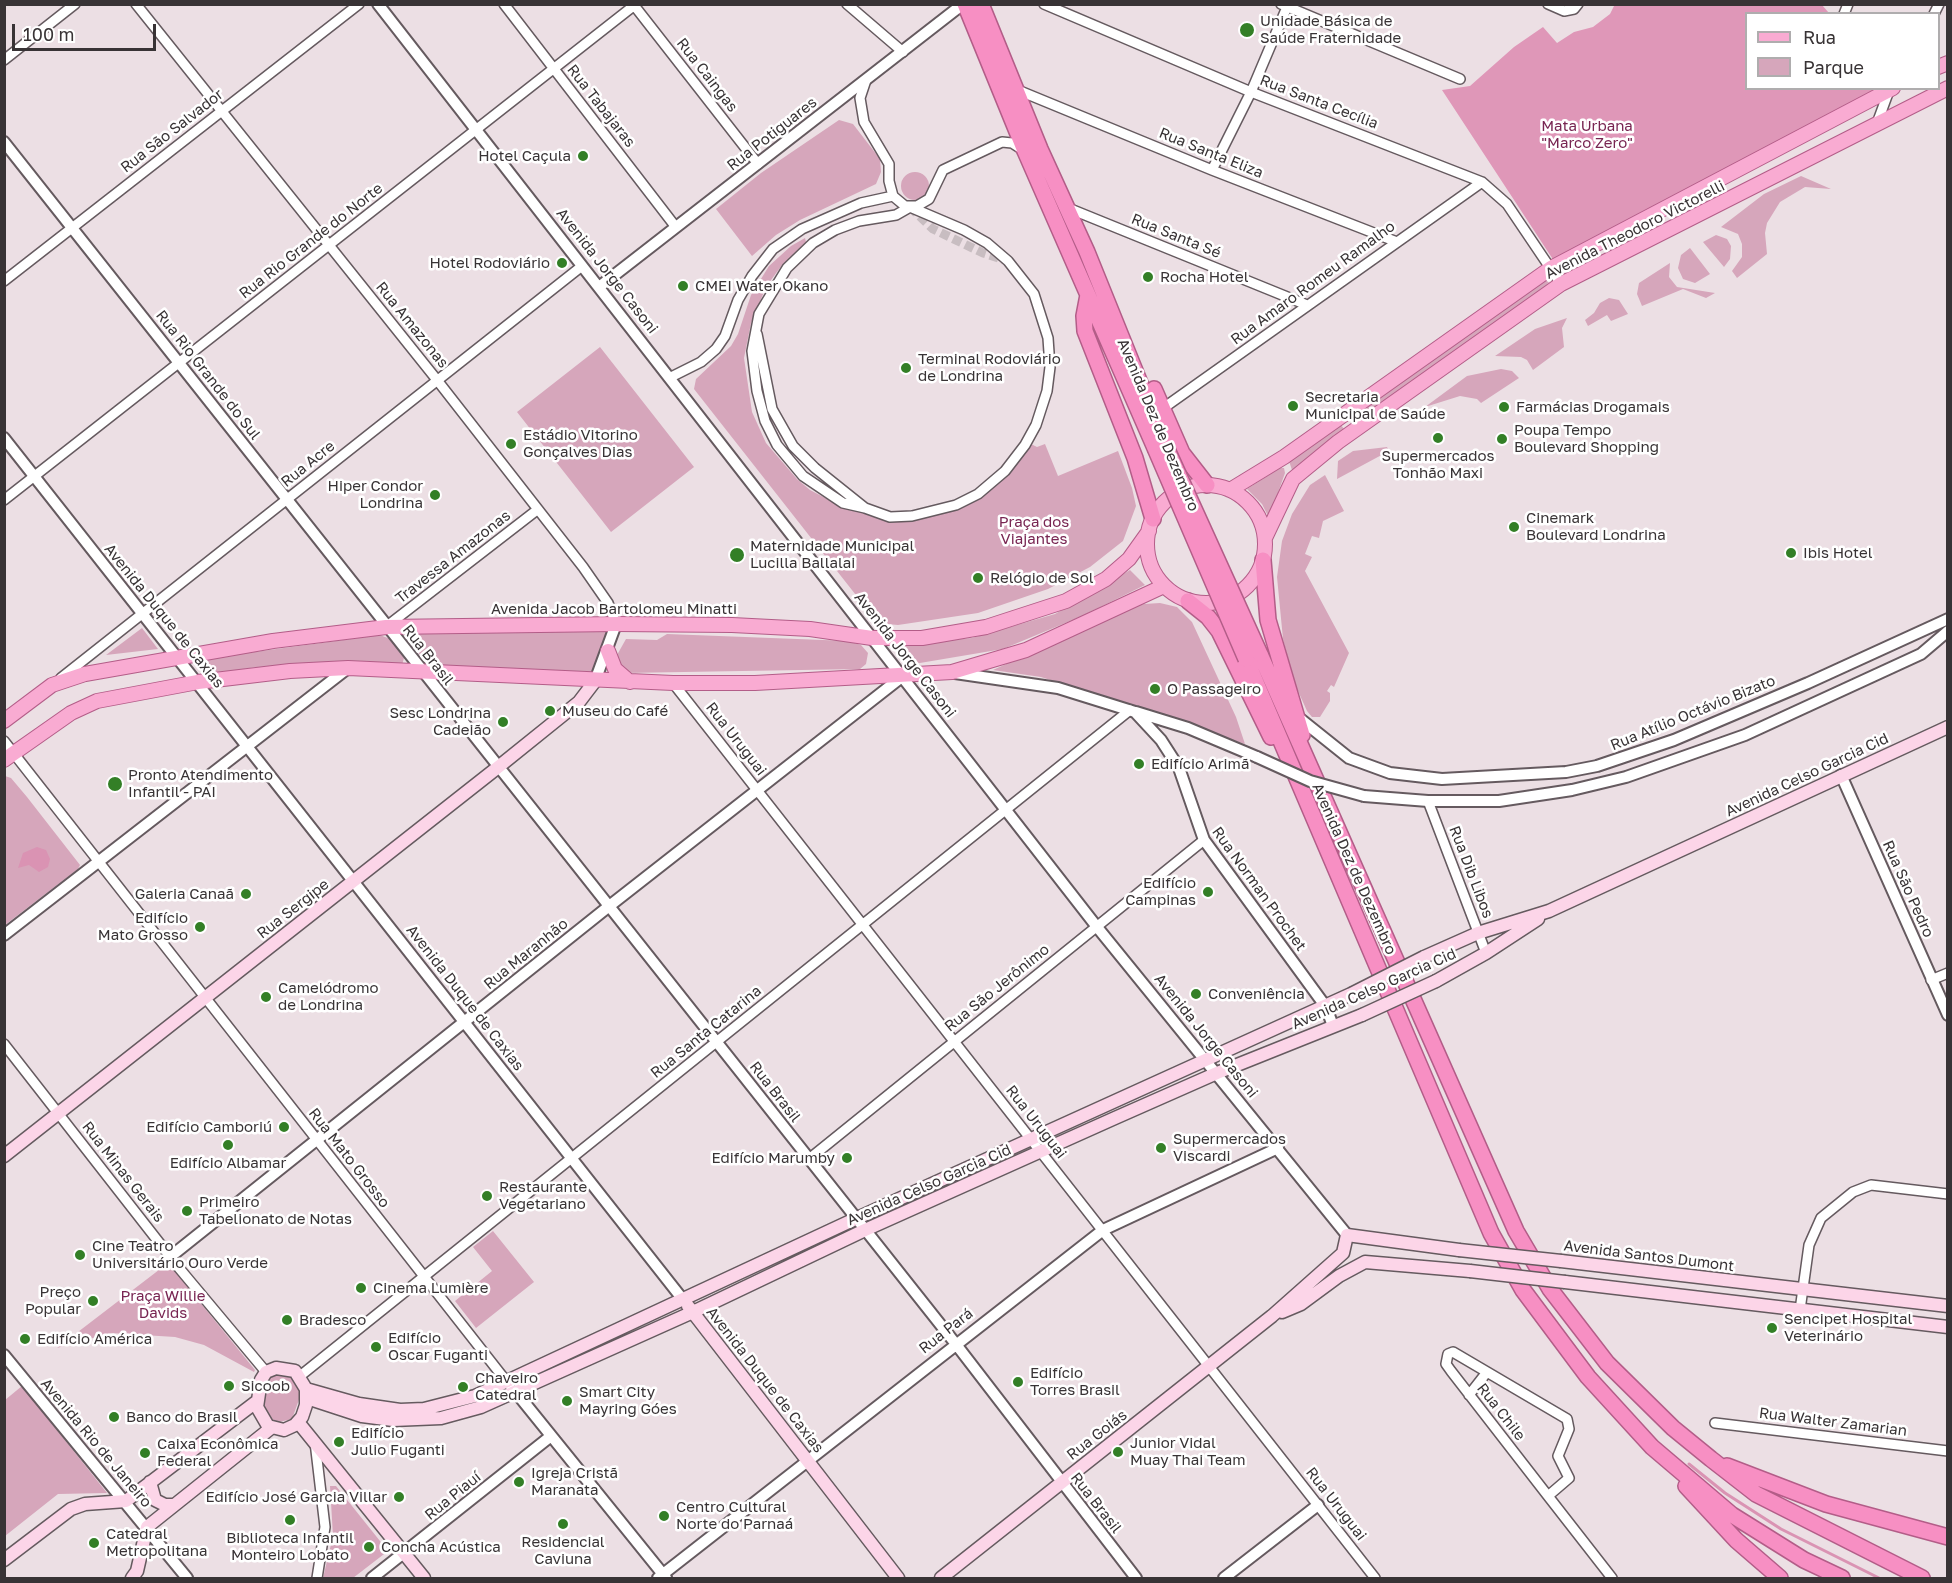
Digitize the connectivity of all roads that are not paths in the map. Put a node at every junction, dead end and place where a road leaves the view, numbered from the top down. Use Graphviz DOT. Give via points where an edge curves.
graph roads {
  1 [pos="75,4"];
  2 [pos="136,4"];
  3 [pos="359,4"];
  4 [pos="378,4"];
  5 [pos="504,4"];
  6 [pos="847,4"];
  7 [pos="964,4"];
  8 [pos="981,4"];
  9 [pos="1044,4"];
  10 [pos="1548,4"];
  11 [pos="1578,4"];
  12 [pos="634,5"];
  13 [pos="1284,6"];
  14 [pos="903,52"];
  15 [pos="4,60"];
  16 [pos="553,69"];
  17 [pos="1460,79"];
  18 [pos="866,80"];
  19 [pos="1947,88"];
  20 [pos="1016,89"];
  21 [pos="1889,90"];
  22 [pos="1891,90"];
  23 [pos="1251,92"];
  24 [pos="221,112"];
  25 [pos="1876,126"];
  26 [pos="477,129"];
  27 [pos="4,142"];
  28 [pos="1025,152"];
  29 [pos="758,164"];
  30 [pos="1212,170"];
  31 [pos="1482,182"];
  32 [pos="893,196"];
  33 [pos="910,207"];
  34 [pos="1068,208"];
  35 [pos="675,226"];
  36 [pos="72,228"];
  37 [pos="1396,242"];
  38 [pos="329,246"];
  39 [pos="582,266"];
  40 [pos="1551,268"];
  41 [pos="4,281"];
  42 [pos="1561,284"];
  43 [pos="598,287"];
  44 [pos="1095,293"];
  45 [pos="1307,305"];
  46 [pos="179,363"];
  47 [pos="670,377"];
  48 [pos="437,380"];
  49 [pos="1162,410"];
  50 [pos="4,438"];
  51 [pos="34,477"];
  52 [pos="1208,485"];
  53 [pos="1230,490"];
  54 [pos="4,500"];
  55 [pos="287,500"];
  56 [pos="537,510"];
  57 [pos="1151,525"];
  58 [pos="1265,538"];
  59 [pos="1263,560"];
  60 [pos="1164,586"];
  61 [pos="1188,601"];
  62 [pos="144,614"];
  63 [pos="1947,619"];
  64 [pos="616,624"];
  65 [pos="386,627"];
  66 [pos="1947,631"];
  67 [pos="873,638"];
  68 [pos="1947,640"];
  69 [pos="608,651"];
  70 [pos="1921,654"];
  71 [pos="1253,657"];
  72 [pos="179,658"];
  73 [pos="348,668"];
  74 [pos="423,672"];
  75 [pos="952,672"];
  76 [pos="903,676"];
  77 [pos="596,681"];
  78 [pos="198,682"];
  79 [pos="630,682"];
  80 [pos="673,683"];
  81 [pos="51,685"];
  82 [pos="1132,711"];
  83 [pos="1299,718"];
  84 [pos="4,721"];
  85 [pos="1947,727"];
  86 [pos="4,741"];
  87 [pos="248,744"];
  88 [pos="9,756"];
  89 [pos="1305,759"];
  90 [pos="497,768"];
  91 [pos="1296,774"];
  92 [pos="1841,775"];
  93 [pos="756,790"];
  94 [pos="1428,801"];
  95 [pos="1007,810"];
  96 [pos="1204,840"];
  97 [pos="99,862"];
  98 [pos="354,881"];
  99 [pos="608,907"];
  100 [pos="1549,911"];
  101 [pos="863,926"];
  102 [pos="1097,927"];
  103 [pos="1478,933"];
  104 [pos="4,935"];
  105 [pos="1440,950"];
  106 [pos="1486,954"];
  107 [pos="1947,973"];
  108 [pos="1441,978"];
  109 [pos="1931,980"];
  110 [pos="206,997"];
  111 [pos="1326,1007"];
  112 [pos="1947,1015"];
  113 [pos="465,1023"];
  114 [pos="1333,1026"];
  115 [pos="955,1040"];
  116 [pos="717,1043"];
  117 [pos="4,1044"];
  118 [pos="1206,1060"];
  119 [pos="1217,1073"];
  120 [pos="1113,1102"];
  121 [pos="58,1113"];
  122 [pos="1078,1118"];
  123 [pos="1115,1118"];
  124 [pos="1084,1132"];
  125 [pos="1031,1139"];
  126 [pos="315,1140"];
  127 [pos="1278,1148"];
  128 [pos="1040,1152"];
  129 [pos="4,1156"];
  130 [pos="809,1159"];
  131 [pos="572,1160"];
  132 [pos="957,1173"];
  133 [pos="963,1187"];
  134 [pos="1947,1194"];
  135 [pos="855,1219"];
  136 [pos="865,1230"];
  137 [pos="1102,1230"];
  138 [pos="1347,1235"];
  139 [pos="786,1252"];
  140 [pos="170,1257"];
  141 [pos="793,1265"];
  142 [pos="424,1275"];
  143 [pos="736,1276"];
  144 [pos="742,1289"];
  145 [pos="1802,1289"];
  146 [pos="684,1301"];
  147 [pos="1947,1306"];
  148 [pos="1800,1310"];
  149 [pos="693,1312"];
  150 [pos="1272,1316"];
  151 [pos="1947,1327"];
  152 [pos="955,1343"];
  153 [pos="4,1355"];
  154 [pos="1209,1365"];
  155 [pos="266,1372"];
  156 [pos="1487,1372"];
  157 [pos="300,1376"];
  158 [pos="511,1387"];
  159 [pos="306,1394"];
  160 [pos="1469,1395"];
  161 [pos="256,1402"];
  162 [pos="298,1422"];
  163 [pos="1715,1423"];
  164 [pos="271,1428"];
  165 [pos="551,1437"];
  166 [pos="315,1441"];
  167 [pos="1653,1447"];
  168 [pos="1947,1451"];
  169 [pos="1711,1459"];
  170 [pos="807,1460"];
  171 [pos="150,1482"];
  172 [pos="1060,1483"];
  173 [pos="1548,1496"];
  174 [pos="126,1501"];
  175 [pos="174,1505"];
  176 [pos="1318,1505"];
  177 [pos="147,1527"];
  178 [pos="1947,1537"];
  179 [pos="405,1554"];
  180 [pos="4,1560"];
  181 [pos="662,1577"];
  182 [pos="132,1578"];
  183 [pos="187,1578"];
  184 [pos="317,1578"];
  185 [pos="372,1578"];
  186 [pos="424,1578"];
  187 [pos="898,1578"];
  188 [pos="940,1578"];
  189 [pos="1136,1578"];
  190 [pos="1224,1578"];
  191 [pos="1375,1578"];
  192 [pos="1612,1578"];
  193 [pos="1780,1578"];
  194 [pos="1842,1578"];
  195 [pos="1922,1578"];
  1 -- 15 [label="street"];
  2 -- 24 [label="street, Rua Amazonas"];
  3 -- 24 [label="street, Rua São Salvador"];
  4 -- 26 [label="street, Avenida Jorge Casoni"];
  5 -- 16 [label="street, Rua Tabajaras"];
  6 -- 14 [label="street"];
  7 -- 14 [label="street, Rua Potiguares"];
  7 -- 28 [label="highway, Avenida Dez de Dezembro"];
  8 -- 20 [label="highway, Avenida Dez de Dezembro"];
  9 -- 23 [label="street, Rua Santa Cecília"];
  10 -- 11 [label="street" via="1564,11"];
  12 -- 16 [label="street, Rua Rio Grande do Norte"];
  12 -- 29 [label="street, Rua Caingas"];
  13 -- 17 [label="street"];
  13 -- 23 [label="street"];
  14 -- 18 [label="street, Rua Potiguares"];
  16 -- 26 [label="street, Rua Rio Grande do Norte"];
  16 -- 35 [label="street, Rua Tabajaras"];
  18 -- 29 [label="street, Rua Potiguares"];
  18 -- 32 [label="street" via="860,99 862,115 886,158"];
  19 -- 25 [label="main road, Avenida Theodoro Victorelli"];
  20 -- 30 [label="street, Rua Santa Eliza"];
  20 -- 34 [label="highway, Avenida Dez de Dezembro"];
  21 -- 40 [label="main road, Avenida Theodoro Victorelli"];
  22 -- 25 [label="street"];
  23 -- 30 [label="street"];
  23 -- 31 [label="street, Rua Santa Cecília"];
  24 -- 36 [label="street, Rua São Salvador"];
  24 -- 38 [label="street, Rua Amazonas"];
  25 -- 42 [label="main road, Avenida Theodoro Victorelli"];
  26 -- 38 [label="street, Rua Rio Grande do Norte"];
  26 -- 39 [label="street, Avenida Jorge Casoni"];
  27 -- 36 [label="street, Rua Rio Grande do Sul"];
  28 -- 33 [label="street" via="1012,143 1002,142 943,170 928,199"];
  28 -- 44 [label="highway, Avenida Dez de Dezembro"];
  29 -- 35 [label="street, Rua Potiguares"];
  30 -- 37 [label="street, Rua Santa Eliza"];
  31 -- 37 [label="street, Rua Amaro Romeu Ramalho"];
  31 -- 40 [label="street, Rua Santa Cecília" via="1507,204"];
  32 -- 33 [label="street"];
  32 -- 47 [label="street" via="861,203 810,225 773,249 738,300 716,349 701,362"];
  33 -- 33 [label="street" via="978,237 1019,274 1042,313 1048,338 1049,379 1036,425 1025,445 988,487 956,505 926,514 890,517 865,508 814,468 784,433 769,401 757,334 759,314 772,290 804,251 847,225 896,215"];
  34 -- 44 [label="highway, Avenida Dez de Dezembro"];
  34 -- 45 [label="street, Rua Santa Sé"];
  35 -- 43 [label="street, Rua Potiguares"];
  36 -- 41 [label="street, Rua São Salvador"];
  36 -- 46 [label="street, Rua Rio Grande do Sul"];
  37 -- 45 [label="street, Rua Amaro Romeu Ramalho"];
  38 -- 46 [label="street, Rua Rio Grande do Norte"];
  38 -- 48 [label="street, Rua Amazonas"];
  39 -- 43 [label="street, Avenida Jorge Casoni"];
  39 -- 48 [label="street, Rua Acre"];
  40 -- 42 [label="street, Rua Santa Cecília"];
  40 -- 53 [label="main road, Avenida Theodoro Victorelli" via="1284,457"];
  42 -- 58 [label="main road, Avenida Theodoro Victorelli" via="1301,472 1283,497"];
  43 -- 47 [label="street, Avenida Jorge Casoni"];
  44 -- 49 [label="highway" via="1123,319"];
  44 -- 57 [label="highway" via="1083,315 1085,331 1135,458"];
  44 -- 71 [label="highway, Avenida Dez de Dezembro, bridge"];
  45 -- 49 [label="street, Rua Amaro Romeu Ramalho"];
  46 -- 51 [label="street, Rua Rio Grande do Norte"];
  46 -- 55 [label="street, Rua Rio Grande do Sul"];
  47 -- 67 [label="street, Avenida Jorge Casoni"];
  48 -- 55 [label="street, Rua Acre"];
  48 -- 56 [label="street, Rua Amazonas"];
  49 -- 52 [label="highway" via="1182,453"];
  50 -- 51 [label="street, Avenida Duque de Caxias"];
  51 -- 54 [label="street, Rua Rio Grande do Norte"];
  51 -- 62 [label="street, Avenida Duque de Caxias"];
  52 -- 53 [label="main road"];
  52 -- 57 [label="main road" via="1181,491 1160,508"];
  53 -- 58 [label="main road" via="1250,504 1263,526"];
  55 -- 62 [label="street, Rua Acre"];
  55 -- 65 [label="street, Rua Rio Grande do Sul"];
  56 -- 64 [label="street, Rua Amazonas" via="605,598"];
  56 -- 65 [label="street, Travessa Amazonas"];
  57 -- 60 [label="main road" via="1149,560"];
  57 -- 67 [label="main road, Avenida Jacob Bartolomeu Minatti" via="1130,560 1106,579 1056,604 986,627 922,638"];
  58 -- 59 [label="main road"];
  59 -- 61 [label="main road" via="1250,584 1228,600"];
  59 -- 83 [label="highway" via="1270,630"];
  60 -- 61 [label="main road"];
  60 -- 75 [label="main road" via="1036,645"];
  61 -- 91 [label="highway" via="1219,631 1255,708"];
  62 -- 72 [label="street, Avenida Duque de Caxias"];
  62 -- 81 [label="street, Rua Acre"];
  63 -- 83 [label="street, Rua Atílio Octávio Bizato" via="1674,740 1597,766 1566,772 1451,779 1390,773 1349,758"];
  64 -- 65 [label="main road, Avenida Jacob Bartolomeu Minatti"];
  64 -- 67 [label="main road, Avenida Jacob Bartolomeu Minatti" via="810,629"];
  64 -- 69 [label="street"];
  65 -- 72 [label="main road, Avenida Jacob Bartolomeu Minatti"];
  65 -- 74 [label="street, Rua Brasil"];
  66 -- 70 [label="street"];
  67 -- 76 [label="street, Avenida Jorge Casoni"];
  68 -- 70 [label="street"];
  69 -- 77 [label="street"];
  69 -- 79 [label="main road" via="615,669"];
  70 -- 94 [label="street" via="1745,735 1626,777 1499,801"];
  71 -- 89 [label="highway, Avenida Dez de Dezembro"];
  71 -- 91 [label="highway, Avenida Dez de Dezembro"];
  72 -- 78 [label="street, Avenida Duque de Caxias"];
  72 -- 81 [label="main road, Avenida Jacob Bartolomeu Minatti" via="85,674"];
  73 -- 74 [label="main road"];
  73 -- 78 [label="main road" via="290,670"];
  73 -- 87 [label="street"];
  74 -- 77 [label="main road"];
  74 -- 90 [label="street, Rua Brasil"];
  75 -- 76 [label="main road"];
  75 -- 82 [label="street" via="1058,688"];
  76 -- 80 [label="main road"];
  76 -- 93 [label="street, Rua Maranhão"];
  76 -- 95 [label="street, Avenida Jorge Casoni"];
  77 -- 79 [label="main road"];
  77 -- 90 [label="main road, Rua Sergipe" via="579,702"];
  78 -- 87 [label="street, Avenida Duque de Caxias"];
  78 -- 88 [label="main road" via="98,701 71,713"];
  79 -- 80 [label="main road"];
  80 -- 93 [label="street, Rua Uruguai"];
  81 -- 84 [label="main road, Avenida Jacob Bartolomeu Minatti"];
  82 -- 94 [label="street, bridge" via="1188,728 1310,781 1364,796"];
  82 -- 95 [label="street, Rua Santa Catarina"];
  82 -- 96 [label="street, Rua Norman Prochet" via="1175,761"];
  83 -- 89 [label="highway"];
  85 -- 92 [label="main road, Avenida Celso Garcia Cid"];
  86 -- 88 [label="street, Rua Mato Grosso"];
  87 -- 97 [label="street"];
  87 -- 98 [label="street, Avenida Duque de Caxias"];
  88 -- 97 [label="street, Rua Mato Grosso"];
  89 -- 169 [label="highway, Avenida Dez de Dezembro" via="1516,1231 1550,1289 1607,1363"];
  90 -- 98 [label="main road, Rua Sergipe"];
  90 -- 99 [label="street, Rua Brasil"];
  91 -- 167 [label="highway, Avenida Dez de Dezembro" via="1491,1233 1523,1290 1556,1336 1607,1400"];
  92 -- 100 [label="main road, Avenida Celso Garcia Cid"];
  92 -- 109 [label="street, Rua São Pedro"];
  93 -- 99 [label="street, Rua Maranhão"];
  93 -- 101 [label="street, Rua Uruguai"];
  94 -- 103 [label="street, Rua Dib Libos"];
  95 -- 101 [label="street, Rua Santa Catarina"];
  95 -- 102 [label="street, Avenida Jorge Casoni"];
  96 -- 102 [label="street, Rua São Jerônimo"];
  96 -- 111 [label="street, Rua Norman Prochet"];
  97 -- 104 [label="street"];
  97 -- 110 [label="street, Rua Mato Grosso"];
  98 -- 110 [label="main road, Rua Sergipe"];
  98 -- 113 [label="street, Avenida Duque de Caxias"];
  99 -- 113 [label="street, Rua Maranhão"];
  99 -- 116 [label="street, Rua Brasil"];
  100 -- 103 [label="main road, Avenida Celso Garcia Cid"];
  100 -- 106 [label="main road, Avenida Celso Garcia Cid"];
  101 -- 115 [label="street, Rua Uruguai"];
  101 -- 116 [label="street, Rua Santa Catarina"];
  102 -- 115 [label="street, Rua São Jerônimo"];
  102 -- 118 [label="street, Avenida Jorge Casoni"];
  103 -- 105 [label="main road, Avenida Celso Garcia Cid"];
  103 -- 106 [label="street, Rua Dib Libos"];
  105 -- 108 [label="main road" via="1448,956 1450,966"];
  105 -- 111 [label="main road, Avenida Celso Garcia Cid, bridge"];
  106 -- 108 [label="main road, Avenida Celso Garcia Cid"];
  107 -- 109 [label="street"];
  108 -- 114 [label="main road, Avenida Celso Garcia Cid, bridge"];
  109 -- 112 [label="street, Rua São Pedro"];
  110 -- 121 [label="main road, Rua Sergipe"];
  110 -- 126 [label="street, Rua Mato Grosso"];
  111 -- 114 [label="street, Rua Norman Prochet"];
  111 -- 118 [label="main road, Avenida Celso Garcia Cid"];
  113 -- 126 [label="street, Rua Maranhão"];
  113 -- 131 [label="street, Avenida Duque de Caxias"];
  114 -- 119 [label="main road, Avenida Celso Garcia Cid"];
  115 -- 125 [label="street, Rua Uruguai"];
  115 -- 130 [label="street, Rua São Jerônimo"];
  116 -- 130 [label="street, Rua Brasil"];
  116 -- 131 [label="street, Rua Santa Catarina"];
  117 -- 121 [label="street, Rua Minas Gerais"];
  118 -- 119 [label="street, Avenida Jorge Casoni"];
  118 -- 120 [label="main road, Avenida Celso Garcia Cid"];
  119 -- 123 [label="main road, Avenida Celso Garcia Cid"];
  119 -- 127 [label="street, Avenida Jorge Casoni"];
  120 -- 122 [label="main road, Avenida Celso Garcia Cid"];
  120 -- 123 [label="main road"];
  121 -- 129 [label="main road, Rua Sergipe"];
  121 -- 140 [label="street, Rua Minas Gerais"];
  122 -- 124 [label="main road"];
  122 -- 125 [label="main road, Avenida Celso Garcia Cid"];
  123 -- 124 [label="main road, Avenida Celso Garcia Cid"];
  124 -- 128 [label="main road, Avenida Celso Garcia Cid"];
  125 -- 128 [label="street, Rua Uruguai"];
  125 -- 132 [label="main road, Avenida Celso Garcia Cid"];
  126 -- 140 [label="street, Rua Maranhão"];
  126 -- 142 [label="street, Rua Mato Grosso"];
  127 -- 137 [label="street, Rua Pará"];
  127 -- 138 [label="street, Avenida Jorge Casoni"];
  128 -- 133 [label="main road, Avenida Celso Garcia Cid"];
  128 -- 137 [label="street, Rua Uruguai"];
  130 -- 135 [label="street, Rua Brasil"];
  131 -- 142 [label="street, Rua Santa Catarina"];
  131 -- 146 [label="street, Avenida Duque de Caxias"];
  132 -- 133 [label="main road"];
  132 -- 135 [label="main road, Avenida Celso Garcia Cid"];
  133 -- 136 [label="main road, Avenida Celso Garcia Cid"];
  134 -- 145 [label="street" via="1871,1185 1853,1192 1821,1218 1809,1245"];
  135 -- 136 [label="street, Rua Brasil"];
  135 -- 139 [label="main road, Avenida Celso Garcia Cid"];
  136 -- 141 [label="main road, Avenida Celso Garcia Cid"];
  136 -- 152 [label="street, Rua Brasil"];
  137 -- 152 [label="street, Rua Pará"];
  137 -- 154 [label="street, Rua Uruguai"];
  138 -- 145 [label="main road, Avenida Santos Dumont, bridge"];
  138 -- 150 [label="main road, Rua Goiás" via="1343,1253"];
  139 -- 141 [label="main road"];
  139 -- 143 [label="main road, Avenida Celso Garcia Cid"];
  140 -- 155 [label="street, Rua Minas Gerais"];
  141 -- 144 [label="main road, Avenida Celso Garcia Cid"];
  142 -- 157 [label="street, Rua Santa Catarina"];
  142 -- 158 [label="street, Rua Mato Grosso"];
  143 -- 144 [label="main road"];
  143 -- 146 [label="main road, Avenida Celso Garcia Cid"];
  144 -- 149 [label="main road, Avenida Celso Garcia Cid"];
  145 -- 147 [label="main road, Avenida Santos Dumont"];
  145 -- 148 [label="street"];
  146 -- 149 [label="main road, Avenida Duque de Caxias"];
  146 -- 158 [label="main road, Avenida Celso Garcia Cid"];
  148 -- 150 [label="main road, Rua Goiás, bridge" via="1365,1262 1302,1304"];
  148 -- 151 [label="main road"];
  149 -- 158 [label="main road, Avenida Celso Garcia Cid"];
  149 -- 170 [label="main road, Avenida Duque de Caxias"];
  150 -- 154 [label="main road, Rua Goiás"];
  152 -- 170 [label="street, Rua Pará"];
  152 -- 172 [label="street, Rua Brasil"];
  153 -- 174 [label="street, Avenida Rio de Janeiro"];
  154 -- 172 [label="main road, Rua Goiás"];
  154 -- 176 [label="street, Rua Uruguai"];
  155 -- 157 [label="main road" via="288,1368"];
  155 -- 161 [label="main road"];
  156 -- 160 [label="street"];
  156 -- 160 [label="street, Rua Chile" via="1448,1354 1446,1364"];
  156 -- 173 [label="street, Rua Chile" via="1550,1407 1570,1424 1558,1456 1569,1478"];
  157 -- 159 [label="main road"];
  158 -- 159 [label="main road, Avenida Celso Garcia Cid" via="464,1412 408,1420 362,1416"];
  158 -- 165 [label="street, Rua Mato Grosso"];
  159 -- 162 [label="main road"];
  160 -- 173 [label="street, Rua Chile"];
  161 -- 164 [label="main road" via="262,1419"];
  161 -- 171 [label="main road"];
  162 -- 164 [label="main road" via="288,1429"];
  162 -- 166 [label="main road"];
  163 -- 168 [label="street, Rua Walter Zamarian"];
  164 -- 175 [label="main road"];
  165 -- 179 [label="street, Rua Piauí"];
  165 -- 181 [label="street, Rua Mato Grosso"];
  166 -- 179 [label="main road"];
  166 -- 184 [label="street" via="325,1527"];
  167 -- 193 [label="highway" via="1736,1540"];
  167 -- 194 [label="highway, Avenida Dez de Dezembro" via="1732,1515 1804,1560"];
  169 -- 178 [label="highway" via="1826,1504"];
  169 -- 195 [label="highway, Avenida Dez de Dezembro" via="1756,1494"];
  170 -- 181 [label="street, Rua Pará"];
  170 -- 187 [label="main road, Avenida Duque de Caxias"];
  171 -- 174 [label="main road"];
  171 -- 175 [label="main road" via="155,1500"];
  172 -- 188 [label="main road, Rua Goiás"];
  172 -- 189 [label="street, Rua Brasil"];
  173 -- 192 [label="street, Rua Chile"];
  174 -- 177 [label="street, Avenida Rio de Janeiro"];
  174 -- 180 [label="main road" via="71,1509"];
  175 -- 177 [label="main road"];
  176 -- 190 [label="street"];
  176 -- 191 [label="street, Rua Uruguai"];
  177 -- 182 [label="main road"];
  177 -- 183 [label="street, Avenida Rio de Janeiro"];
  179 -- 185 [label="street, Rua Piauí"];
  179 -- 186 [label="main road"];
}
